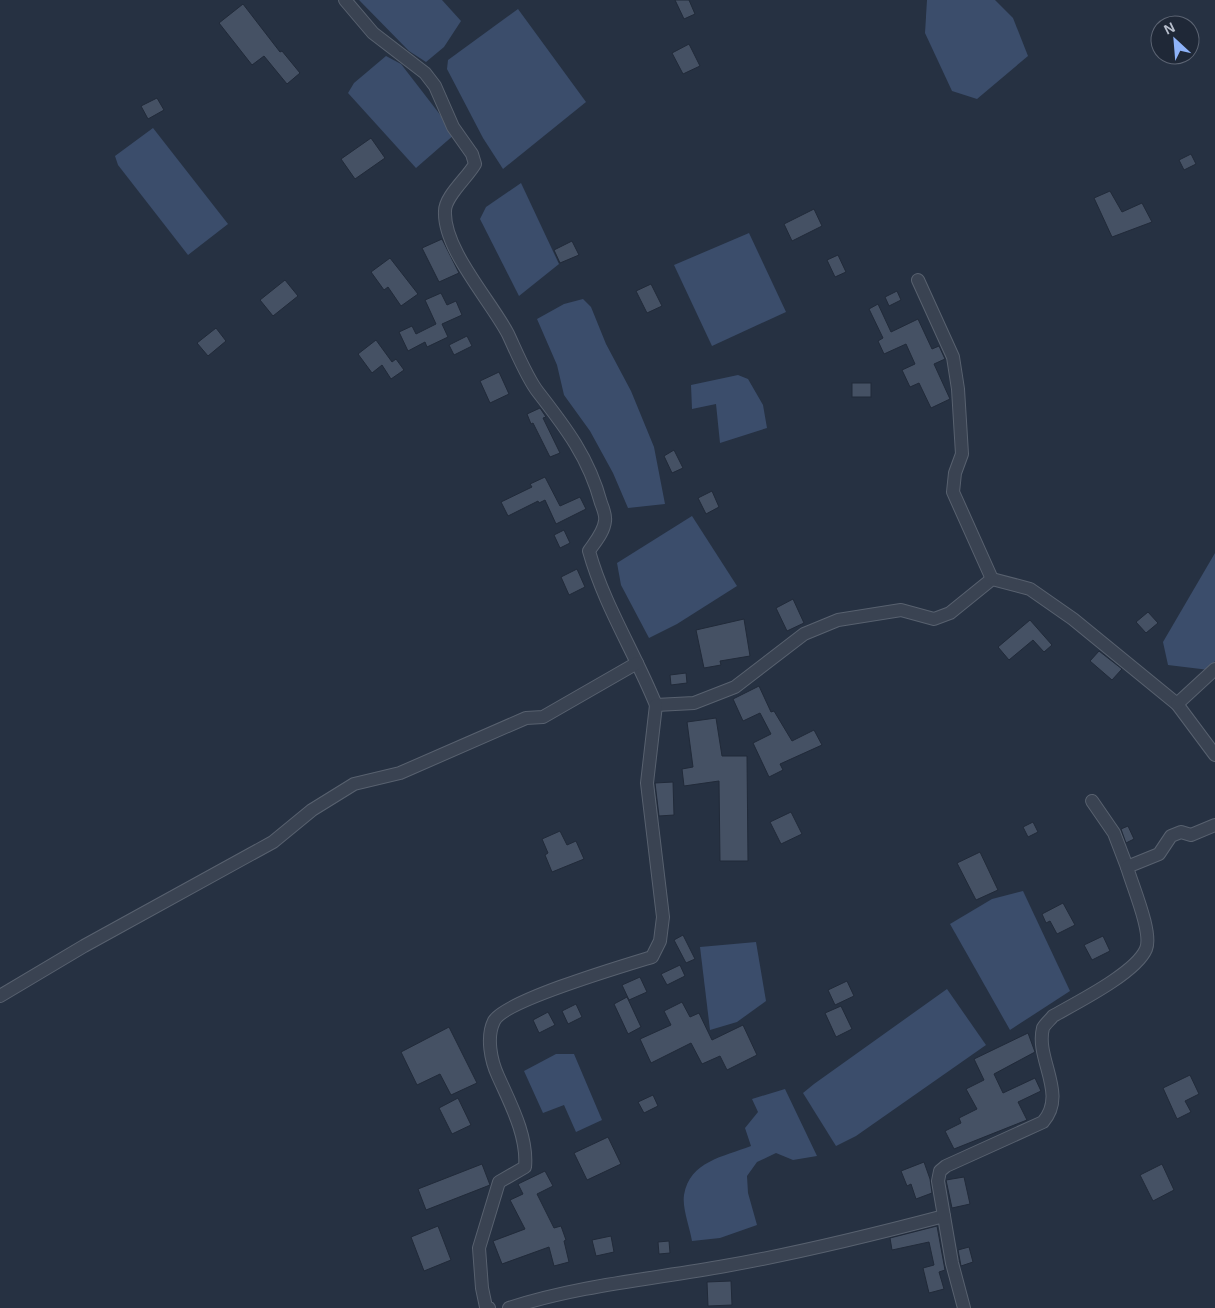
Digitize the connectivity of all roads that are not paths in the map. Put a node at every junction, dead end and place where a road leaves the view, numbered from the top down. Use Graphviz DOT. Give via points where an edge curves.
graph roads {
  1 [pos="345,0"];
  2 [pos="918,280"];
  3 [pos="992,579"];
  4 [pos="637,664"];
  5 [pos="1215,669"];
  6 [pos="1178,704"];
  7 [pos="656,705"];
  8 [pos="1215,755"];
  9 [pos="1092,801"];
  10 [pos="1215,825"];
  11 [pos="1126,867"];
  12 [pos="0,996"];
  13 [pos="944,1216"];
  14 [pos="489,1308"];
  15 [pos="510,1308"];
  16 [pos="964,1308"];
  1 -- 4 [label="street" via="373,32 425,73 435,86 453,127 472,154 475,164 469,176 454,191 444,209 447,231 474,284 508,333 536,390 551,406 594,475 606,519 603,530 589,551"];
  2 -- 3 [label="street" via="953,357 962,454 953,492"];
  3 -- 6 [label="street" via="1030,589 1073,619"];
  3 -- 7 [label="street" via="950,613 934,618 892,610 838,620 804,634 735,687 694,703"];
  4 -- 7 [label="street"];
  4 -- 12 [label="street" via="543,717 526,718 400,773 354,784 312,810 273,842"];
  5 -- 6 [label="street"];
  6 -- 8 [label="street"];
  7 -- 14 [label="street" via="647,783 663,917 660,941 652,956 554,989 502,1012 494,1020 490,1040 493,1065 512,1107 526,1153 525,1166 498,1182 479,1248 482,1288 486,1307"];
  9 -- 11 [label="street" via="1114,833"];
  10 -- 11 [label="street" via="1191,835 1181,832 1172,836 1159,854"];
  11 -- 13 [label="street" via="1147,933 1146,949 1132,967 1053,1016 1044,1026 1042,1038 1053,1099 1052,1112 1044,1122 940,1171 938,1181"];
  13 -- 15 [label="street" via="726,1266 600,1285"];
  13 -- 16 [label="street"];
}
